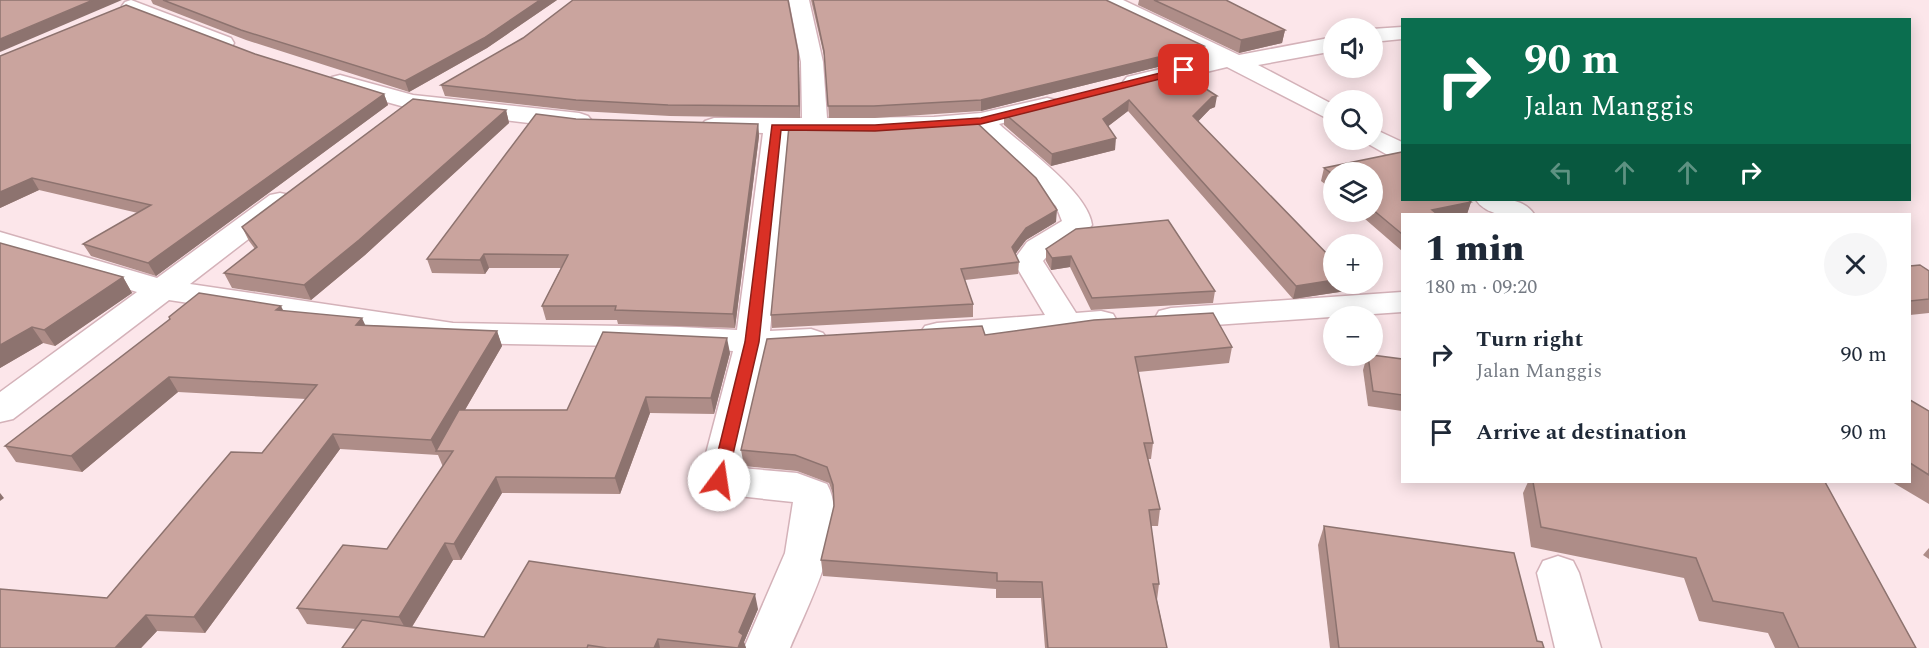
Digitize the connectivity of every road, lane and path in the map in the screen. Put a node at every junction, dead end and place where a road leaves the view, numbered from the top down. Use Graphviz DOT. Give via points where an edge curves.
graph roads {
  1 [pos="799,0"];
  2 [pos="1107,0"];
  3 [pos="129,7"];
  4 [pos="1401,33"];
  5 [pos="1383,35"];
  6 [pos="1323,46"];
  7 [pos="242,50"];
  8 [pos="1233,60"];
  9 [pos="317,75"];
  10 [pos="443,85"];
  11 [pos="1116,87"];
  12 [pos="1071,99"];
  13 [pos="412,102"];
  14 [pos="1323,109"];
  15 [pos="981,121"];
  16 [pos="602,122"];
  17 [pos="384,123"];
  18 [pos="815,125"];
  19 [pos="693,126"];
  20 [pos="776,127"];
  21 [pos="1383,142"];
  22 [pos="1401,151"];
  23 [pos="301,185"];
  24 [pos="1492,201"];
  25 [pos="1518,213"];
  26 [pos="0,241"];
  27 [pos="162,289"];
  28 [pos="1401,302"];
  29 [pos="1067,324"];
  30 [pos="903,335"];
  31 [pos="844,339"];
  32 [pos="752,342"];
  33 [pos="0,410"];
  34 [pos="1558,573"];
  35 [pos="767,648"];
  36 [pos="1578,648"];
  1 -- 18 [label="street" via="812,62"];
  2 -- 8 [label="street"];
  3 -- 7 [label="street"];
  4 -- 5 [label="street"];
  6 -- 8 [label="street"];
  8 -- 11 [label="street"];
  8 -- 14 [label="street"];
  9 -- 13 [label="street"];
  10 -- 13 [label="street"];
  12 -- 15 [label="street"];
  13 -- 16 [label="street"];
  13 -- 17 [label="street"];
  15 -- 18 [label="street" via="875,128"];
  15 -- 29 [label="street" via="1067,201 1076,215 1077,225 1038,249 1028,261"];
  18 -- 20 [label="street"];
  19 -- 20 [label="street"];
  20 -- 32 [label="street"];
  21 -- 22 [label="street"];
  23 -- 27 [label="street"];
  24 -- 25 [label="street"];
  26 -- 27 [label="street"];
  27 -- 32 [label="street" via="453,333"];
  27 -- 33 [label="street"];
  28 -- 29 [label="street"];
  29 -- 30 [label="street"];
  31 -- 32 [label="street"];
  32 -- 35 [label="street" via="719,480 797,487 813,494 815,513 810,542"];
  34 -- 36 [label="street"];
}
